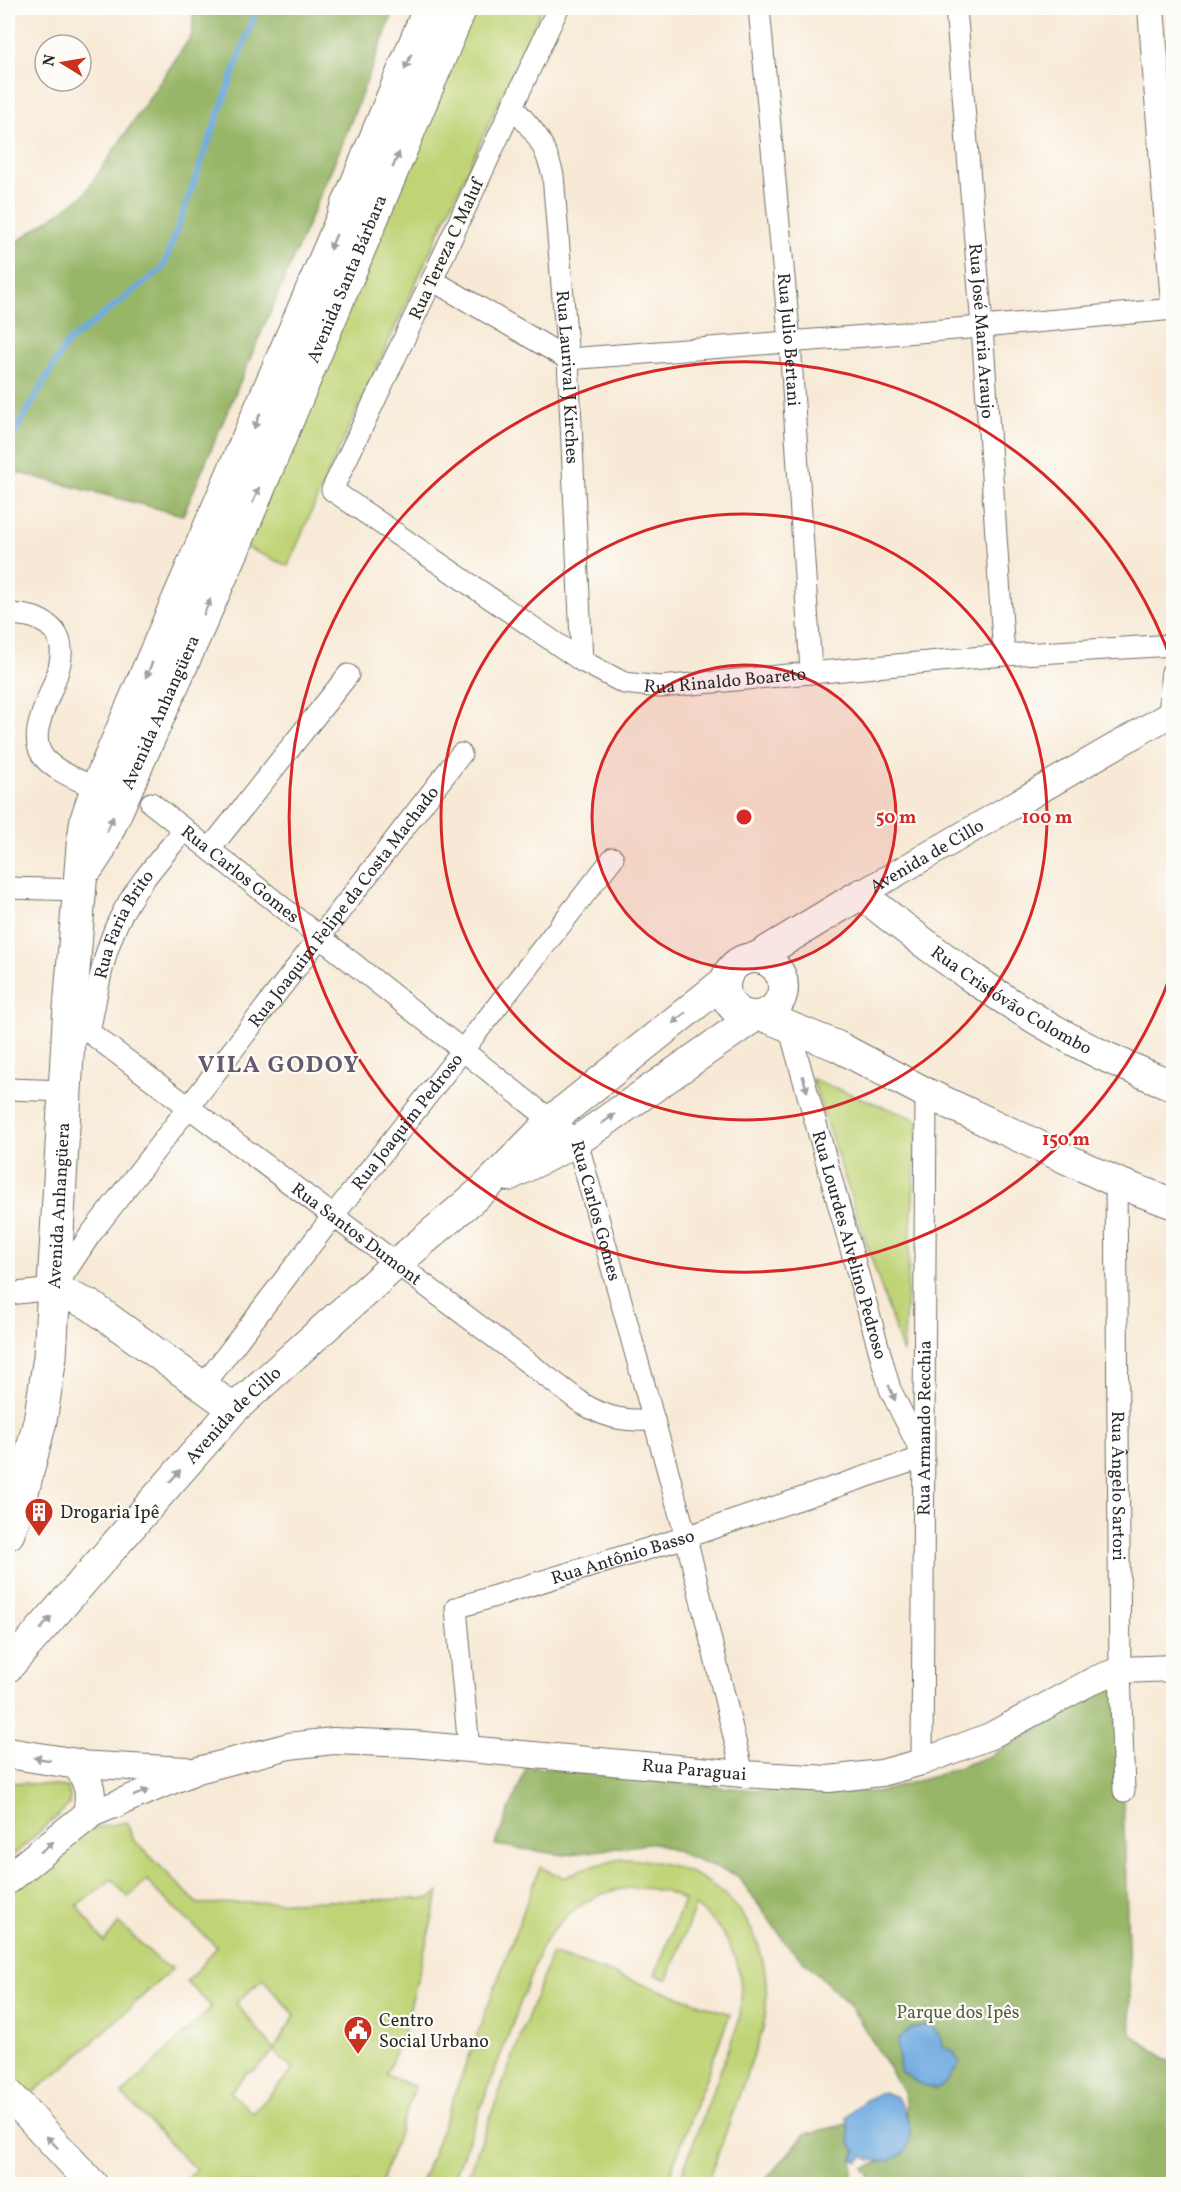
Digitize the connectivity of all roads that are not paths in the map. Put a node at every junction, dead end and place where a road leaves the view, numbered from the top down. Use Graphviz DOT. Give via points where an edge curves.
graph roads {
  1 [pos="430,8"];
  2 [pos="460,8"];
  3 [pos="558,8"];
  4 [pos="759,8"];
  5 [pos="956,8"];
  6 [pos="1151,8"];
  7 [pos="512,106"];
  8 [pos="432,280"];
  9 [pos="1173,303"];
  10 [pos="1173,309"];
  11 [pos="982,327"];
  12 [pos="790,342"];
  13 [pos="568,359"];
  14 [pos="332,490"];
  15 [pos="220,544"];
  16 [pos="8,613"];
  17 [pos="1173,645"];
  18 [pos="1004,655"];
  19 [pos="582,661"];
  20 [pos="811,672"];
  21 [pos="1173,674"];
  22 [pos="348,675"];
  23 [pos="1173,714"];
  24 [pos="461,754"];
  25 [pos="97,789"];
  26 [pos="151,803"];
  27 [pos="185,829"];
  28 [pos="210,849"];
  29 [pos="613,858"];
  30 [pos="81,882"];
  31 [pos="8,888"];
  32 [pos="861,894"];
  33 [pos="806,927"];
  34 [pos="320,937"];
  35 [pos="757,957"];
  36 [pos="725,981"];
  37 [pos="783,989"];
  38 [pos="768,1020"];
  39 [pos="79,1027"];
  40 [pos="837,1047"];
  41 [pos="463,1050"];
  42 [pos="1173,1086"];
  43 [pos="8,1089"];
  44 [pos="66,1091"];
  45 [pos="926,1093"];
  46 [pos="188,1108"];
  47 [pos="552,1120"];
  48 [pos="577,1141"];
  49 [pos="1116,1182"];
  50 [pos="484,1189"];
  51 [pos="1173,1204"];
  52 [pos="333,1216"];
  53 [pos="396,1264"];
  54 [pos="54,1289"];
  55 [pos="8,1294"];
  56 [pos="203,1386"];
  57 [pos="234,1409"];
  58 [pos="654,1420"];
  59 [pos="924,1457"];
  60 [pos="14,1491"];
  61 [pos="8,1533"];
  62 [pos="686,1537"];
  63 [pos="8,1667"];
  64 [pos="1173,1668"];
  65 [pos="1120,1670"];
  66 [pos="469,1749"];
  67 [pos="8,1753"];
  68 [pos="922,1762"];
  69 [pos="77,1764"];
  70 [pos="198,1770"];
  71 [pos="743,1774"];
  72 [pos="1124,1791"];
  73 [pos="87,1816"];
  74 [pos="8,1879"];
  75 [pos="8,2093"];
  76 [pos="92,2184"];
  1 -- 15 [label="main road, Avenida Santa Bárbara, one-way"];
  15 -- 2 [label="main road, Avenida Santa Bárbara, one-way"];
  3 -- 7 [label="street, Rua Tereza C Maluf"];
  4 -- 12 [label="street, Rua Julio Bertani"];
  5 -- 11 [label="street, Rua José Maria Araujo"];
  6 -- 9 [label="street"];
  7 -- 8 [label="street, Rua Tereza C Maluf"];
  7 -- 13 [label="street, Rua Laurival J Kirches" via="546,150 553,175"];
  8 -- 13 [label="street"];
  8 -- 14 [label="street, Rua Tereza C Maluf"];
  10 -- 11 [label="street"];
  11 -- 12 [label="street"];
  11 -- 18 [label="street, Rua José Maria Araujo"];
  12 -- 13 [label="street"];
  12 -- 20 [label="street, Rua Julio Bertani"];
  13 -- 19 [label="street, Rua Laurival J Kirches"];
  14 -- 19 [label="street, Rua Rinaldo Boareto"];
  15 -- 25 [label="main road, Avenida Anhangüera, one-way"];
  30 -- 15 [label="main road, Avenida Anhangüera, one-way" via="98,851"];
  16 -- 25 [label="street" via="34,618 53,629 61,647 60,666 37,729 44,758"];
  17 -- 18 [label="street, Rua Rinaldo Boareto"];
  18 -- 20 [label="street, Rua Rinaldo Boareto"];
  19 -- 20 [label="street, Rua Rinaldo Boareto" via="624,683 660,687"];
  21 -- 23 [label="street"];
  22 -- 28 [label="street"];
  23 -- 32 [label="street, Avenida de Cillo"];
  24 -- 34 [label="street, Rua Joaquim Felipe da Costa Machado"];
  25 -- 30 [label="main road, Avenida Anhangüera" via="87,819"];
  26 -- 27 [label="street, Rua Carlos Gomes"];
  27 -- 28 [label="street, Rua Carlos Gomes"];
  27 -- 39 [label="street, Rua Faria Brito" via="137,888 118,921"];
  28 -- 34 [label="street, Rua Carlos Gomes"];
  29 -- 41 [label="street, Rua Joaquim Pedroso"];
  30 -- 31 [label="street"];
  30 -- 39 [label="main road, Avenida Anhangüera"];
  32 -- 33 [label="main road, Avenida de Cillo"];
  32 -- 42 [label="main road, Rua Cristóvão Colombo" via="930,949 1028,1012 1101,1054"];
  33 -- 35 [label="main road, Avenida de Cillo"];
  33 -- 37 [label="main road" via="795,948"];
  34 -- 41 [label="street, Rua Carlos Gomes"];
  34 -- 46 [label="street, Rua Joaquim Felipe da Costa Machado"];
  35 -- 36 [label="main road" via="740,961"];
  35 -- 37 [label="main road" via="775,966 781,974"];
  36 -- 38 [label="main road" via="728,1002 735,1010"];
  36 -- 47 [label="main road, Avenida de Cillo, one-way"];
  37 -- 38 [label="main road"];
  37 -- 40 [label="main road"];
  38 -- 40 [label="main road"];
  48 -- 38 [label="main road, Avenida de Cillo, one-way"];
  38 -- 59 [label="street, Rua Lourdes Alvelino Pedroso, one-way" via="890,1389"];
  39 -- 44 [label="main road, Avenida Anhangüera"];
  39 -- 46 [label="street, Rua Santos Dumont"];
  40 -- 45 [label="main road"];
  41 -- 47 [label="street, Rua Carlos Gomes"];
  41 -- 52 [label="street, Rua Joaquim Pedroso"];
  43 -- 44 [label="street"];
  44 -- 54 [label="main road, Avenida Anhangüera"];
  45 -- 49 [label="main road"];
  45 -- 59 [label="street, Rua Armando Recchia"];
  46 -- 52 [label="street, Rua Santos Dumont"];
  46 -- 54 [label="street, Rua Joaquim Felipe da Costa Machado" via="90,1235"];
  47 -- 48 [label="street, Rua Carlos Gomes"];
  47 -- 50 [label="main road, Avenida de Cillo"];
  48 -- 50 [label="main road, Avenida de Cillo"];
  48 -- 58 [label="street, Rua Carlos Gomes"];
  49 -- 51 [label="main road"];
  49 -- 65 [label="street, Rua Ângelo Sartori"];
  50 -- 53 [label="main road, Avenida de Cillo"];
  52 -- 53 [label="street, Rua Santos Dumont"];
  52 -- 56 [label="street, Rua Joaquim Pedroso"];
  53 -- 57 [label="main road, Avenida de Cillo"];
  53 -- 58 [label="street, Rua Santos Dumont" via="583,1404 603,1416 626,1421"];
  54 -- 55 [label="street"];
  54 -- 56 [label="main road" via="90,1305"];
  54 -- 60 [label="main road, Avenida Anhangüera" via="50,1357 40,1421"];
  56 -- 57 [label="main road"];
  63 -- 57 [label="main road, Avenida de Cillo, one-way"];
  58 -- 62 [label="street, Rua Carlos Gomes"];
  59 -- 62 [label="street, Rua Antônio Basso"];
  59 -- 68 [label="street, Rua Armando Recchia"];
  60 -- 61 [label="main road, Avenida Anhangüera"];
  62 -- 66 [label="street, Rua Antônio Basso" via="456,1608"];
  62 -- 71 [label="street, Rua Carlos Gomes"];
  64 -- 65 [label="street, Rua Paraguai"];
  65 -- 68 [label="street, Rua Paraguai" via="990,1736"];
  65 -- 72 [label="street, Rua Ângelo Sartori"];
  66 -- 70 [label="street, Rua Paraguai" via="333,1741 289,1746"];
  66 -- 71 [label="street, Rua Paraguai"];
  69 -- 67 [label="main road, one-way"];
  68 -- 71 [label="street, Rua Paraguai" via="881,1773 829,1779"];
  69 -- 70 [label="street, Rua Paraguai"];
  69 -- 73 [label="main road" via="91,1788"];
  73 -- 70 [label="street, Rua Paraguai, one-way"];
  74 -- 73 [label="main road, Rua Paraguai, one-way"];
  76 -- 75 [label="main road, one-way"];
}
